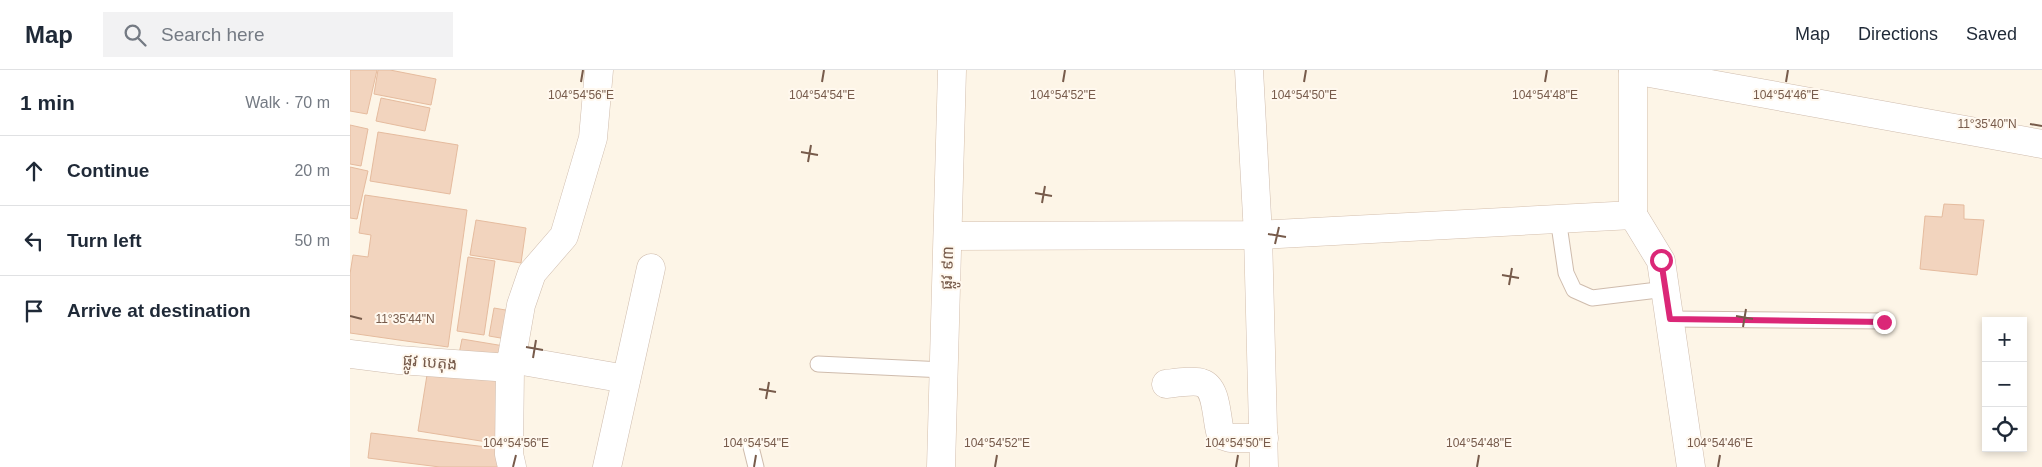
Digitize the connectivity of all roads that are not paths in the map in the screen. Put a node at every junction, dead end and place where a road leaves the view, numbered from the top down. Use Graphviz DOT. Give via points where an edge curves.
graph roads {
  1 [pos="600,70"];
  2 [pos="952,70"];
  3 [pos="1249,70"];
  4 [pos="1633,70"];
  5 [pos="2042,144"];
  6 [pos="1633,215"];
  7 [pos="1558,218"];
  8 [pos="1258,235"];
  9 [pos="948,236"];
  10 [pos="651,268"];
  11 [pos="1666,289"];
  12 [pos="1670,319"];
  13 [pos="1884,322"];
  14 [pos="350,354"];
  15 [pos="510,364"];
  16 [pos="818,364"];
  17 [pos="944,370"];
  18 [pos="626,379"];
  19 [pos="1166,384"];
  20 [pos="1264,438"];
  21 [pos="751,447"];
  22 [pos="512,467"];
  23 [pos="607,467"];
  24 [pos="756,467"];
  25 [pos="941,467"];
  26 [pos="1264,467"];
  27 [pos="1691,467"];
  1 -- 15 [label="street" via="593,138 564,236 532,273 521,305"];
  2 -- 9 [label="street, ផ្លូវ ៩៣"];
  3 -- 8 [label="street"];
  4 -- 5 [label="street"];
  4 -- 6 [label="street"];
  6 -- 7 [label="street"];
  6 -- 11 [label="street" via="1661,260"];
  7 -- 8 [label="street"];
  7 -- 11 [label="lane" via="1566,273 1574,290 1592,298"];
  8 -- 9 [label="street"];
  8 -- 20 [label="street"];
  9 -- 17 [label="street, ផ្លូវ ៩៣"];
  10 -- 18 [label="street"];
  11 -- 12 [label="street"];
  12 -- 13 [label="lane"];
  12 -- 27 [label="street"];
  14 -- 15 [label="street, ផ្លូវ បេតុង" via="399,360"];
  15 -- 18 [label="street, ផ្លូវ បេតុង"];
  15 -- 22 [label="street" via="509,454"];
  16 -- 17 [label="lane"];
  17 -- 25 [label="street, ផ្លូវ ៩៣"];
  18 -- 23 [label="street"];
  19 -- 20 [label="street" via="1202,383 1215,397 1221,434 1230,438"];
  20 -- 26 [label="street"];
  21 -- 24 [label="lane"];
}
